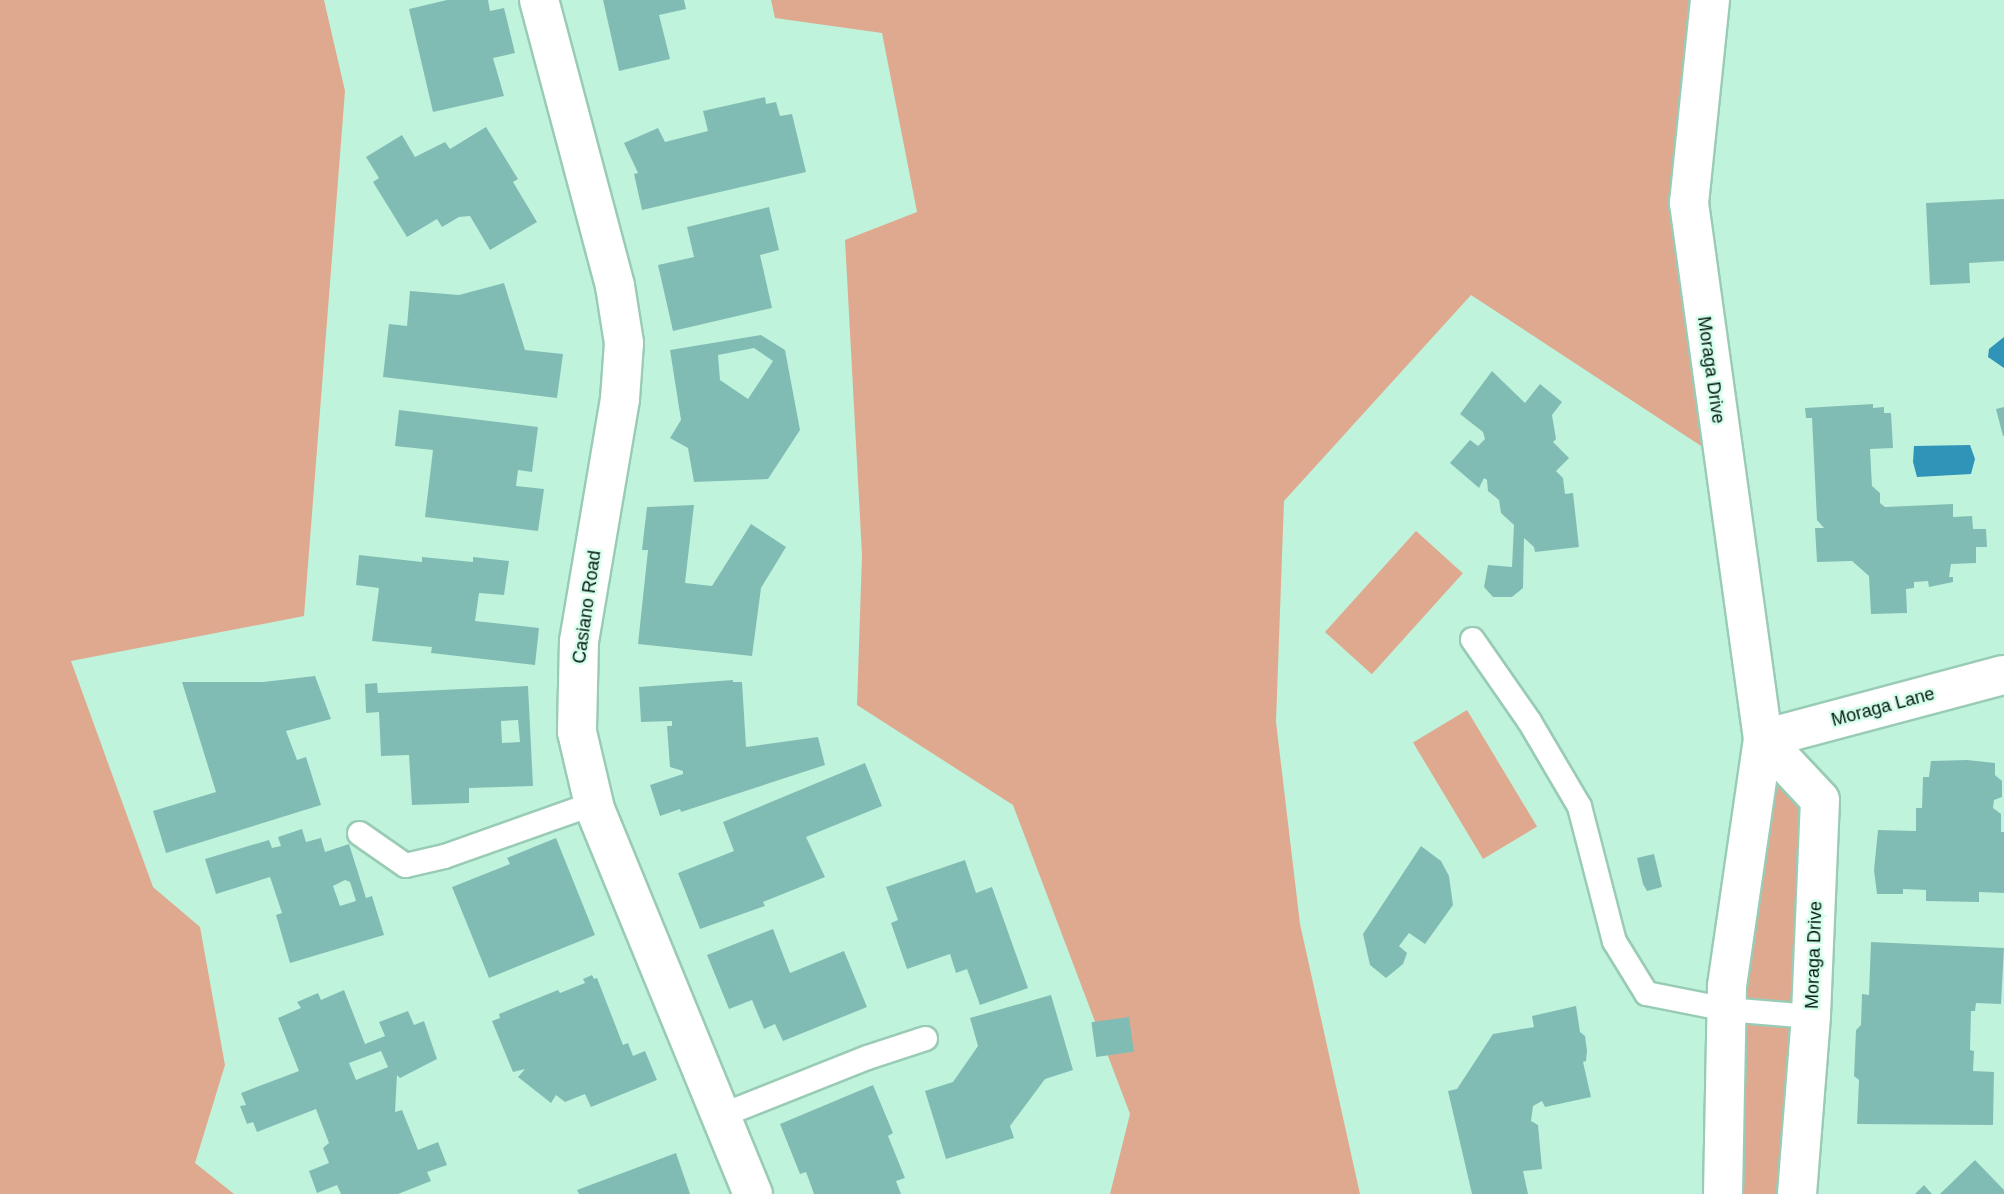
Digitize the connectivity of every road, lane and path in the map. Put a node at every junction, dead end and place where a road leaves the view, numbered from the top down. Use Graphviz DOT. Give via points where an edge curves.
graph roads {
  1 [pos="540,0"];
  2 [pos="1710,0"];
  3 [pos="1472,639"];
  4 [pos="2004,675"];
  5 [pos="1763,739"];
  6 [pos="594,803"];
  7 [pos="359,834"];
  8 [pos="1726,1009"];
  9 [pos="1811,1016"];
  10 [pos="925,1038"];
  11 [pos="720,1115"];
  12 [pos="753,1194"];
  13 [pos="1723,1194"];
  14 [pos="1797,1194"];
  1 -- 6 [label="street, Casiano Road" via="615,286 624,344 620,399 579,640 577,732"];
  2 -- 5 [label="street, Moraga Drive" via="1689,203"];
  3 -- 8 [label="lane" via="1529,721 1579,806 1614,941 1646,993"];
  4 -- 5 [label="street, Moraga Lane"];
  5 -- 8 [label="street, Moraga Drive"];
  5 -- 9 [label="street, Moraga Drive" via="1820,800"];
  6 -- 7 [label="lane" via="444,856 405,865"];
  6 -- 11 [label="street, Casiano Road"];
  8 -- 9 [label="lane"];
  8 -- 13 [label="street, Moraga Drive"];
  9 -- 14 [label="street, Moraga Drive"];
  10 -- 11 [label="lane"];
  11 -- 12 [label="street, Casiano Road"];
}
